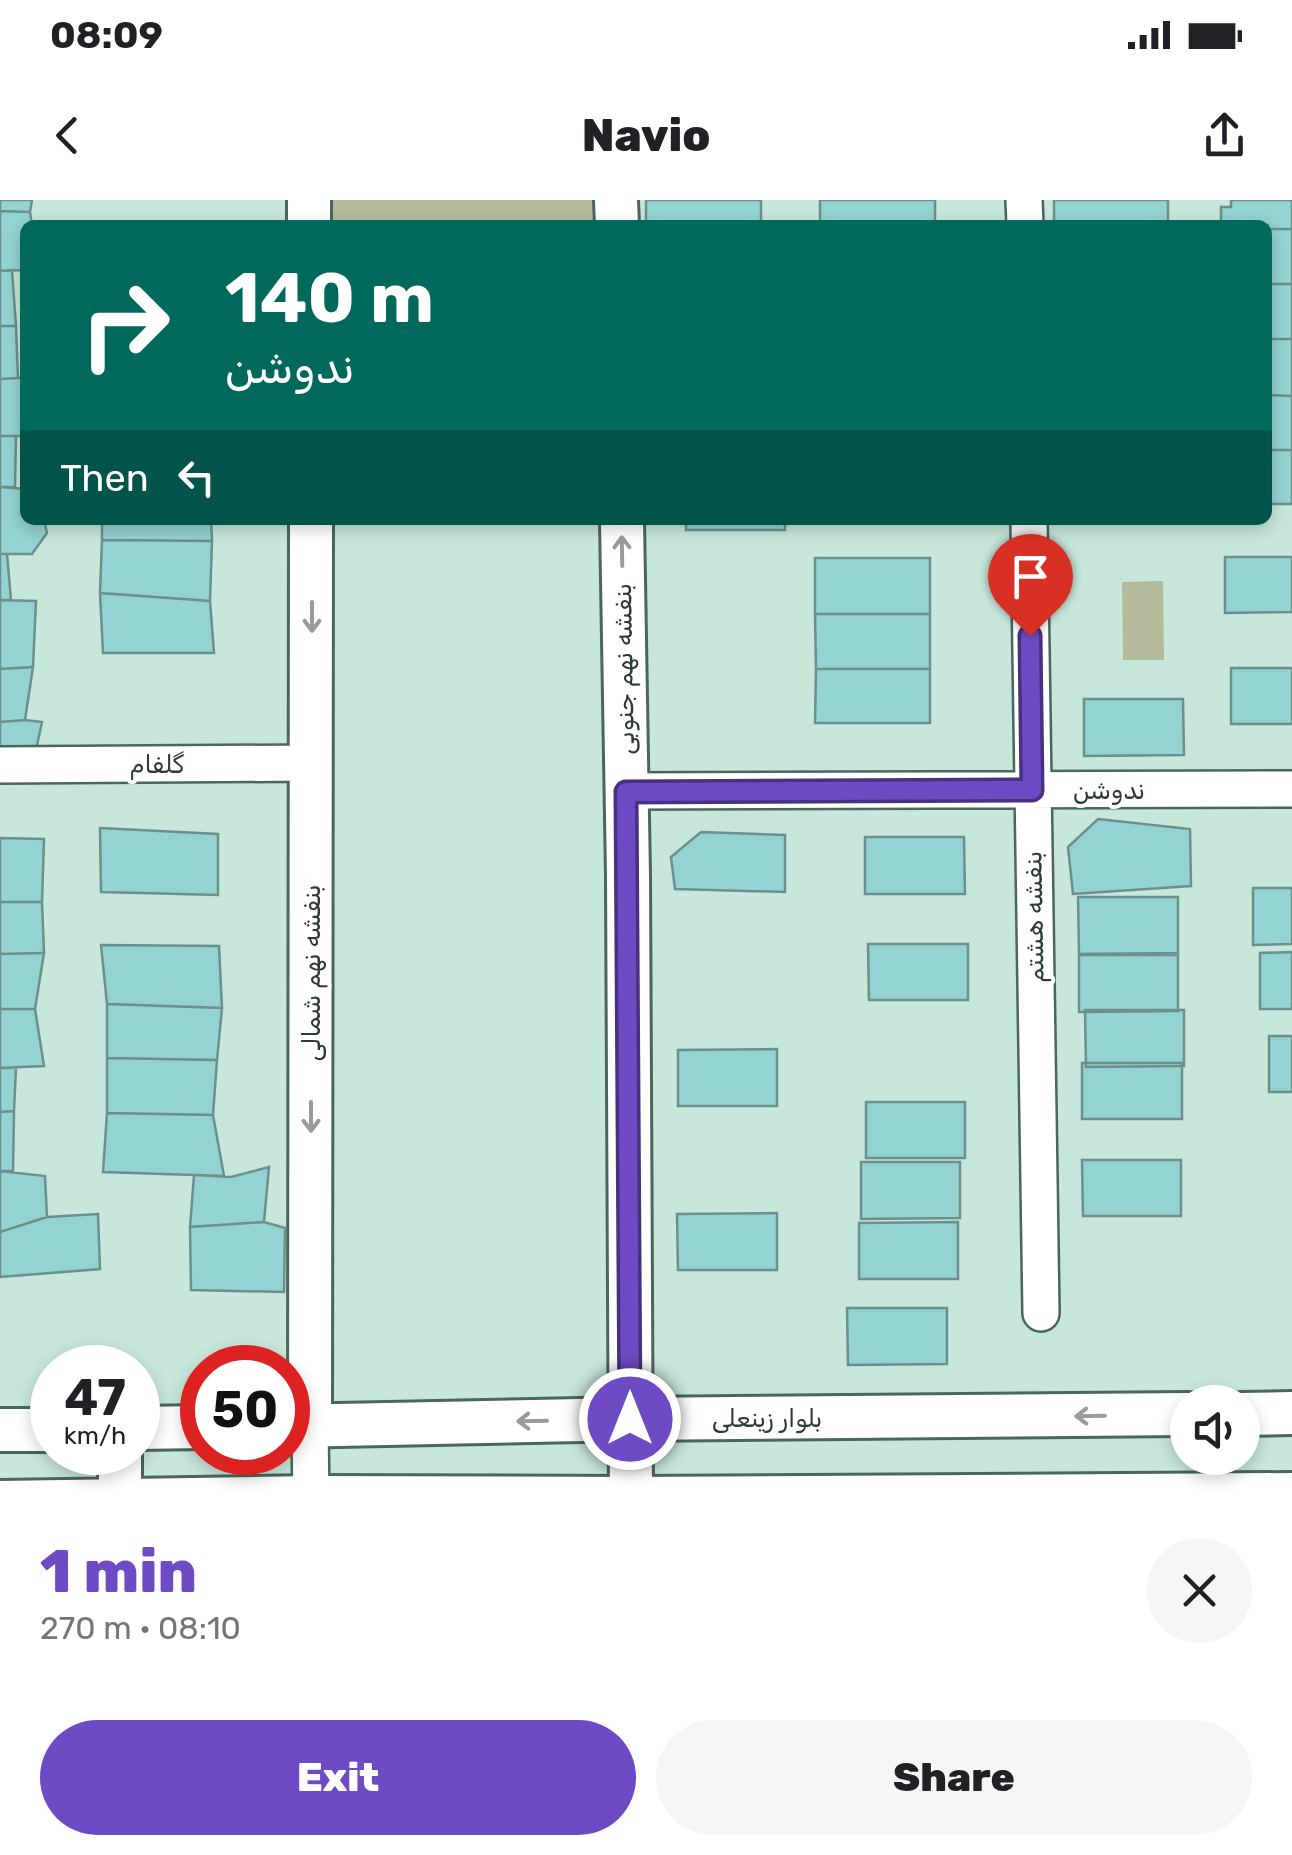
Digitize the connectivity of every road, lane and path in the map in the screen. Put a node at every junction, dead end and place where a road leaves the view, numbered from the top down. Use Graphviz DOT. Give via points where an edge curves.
graph roads {
  1 [pos="311,525"];
  2 [pos="622,525"];
  3 [pos="1028,525"];
  4 [pos="0,765"];
  5 [pos="313,775"];
  6 [pos="0,787"];
  7 [pos="1292,789"];
  8 [pos="1032,790"];
  9 [pos="626,792"];
  10 [pos="1042,1313"];
  11 [pos="301,1345"];
  12 [pos="1292,1413"];
  13 [pos="1170,1414"];
  14 [pos="1260,1414"];
  15 [pos="630,1419"];
  16 [pos="310,1426"];
  17 [pos="0,1430"];
  18 [pos="30,1430"];
  19 [pos="120,1475"];
  20 [pos="307,1475"];
  21 [pos="1292,1494"];
  22 [pos="120,1500"];
  23 [pos="311,1501"];
  24 [pos="0,1502"];
  25 [pos="631,1502"];
  1 -- 5 [label="main road, بنفشه نهم شمالی, one-way"];
  9 -- 2 [label="main road, بنفشه نهم جنوبی, one-way"];
  3 -- 8 [label="street, بنفشه هشتم"];
  4 -- 5 [label="street, گلفام"];
  5 -- 6 [label="street, گلفام"];
  5 -- 11 [label="main road, بنفشه نهم شمالی, one-way"];
  7 -- 8 [label="street, ندوشن"];
  8 -- 9 [label="street, ندوشن"];
  8 -- 10 [label="street, بنفشه هشتم"];
  9 -- 15 [label="main road, بنفشه نهم جنوبی"];
  12 -- 14 [label="main road"];
  13 -- 15 [label="main road, بلوار زینعلی, one-way"];
  15 -- 16 [label="main road, بلوار زینعلی, one-way"];
  15 -- 25 [label="main road, بنفشه نهم جنوبی"];
  17 -- 18 [label="main road"];
  19 -- 22 [label="main road"];
  20 -- 23 [label="street"];
  21 -- 25 [label="main road"];
  22 -- 23 [label="main road"];
  22 -- 24 [label="main road"];
  23 -- 25 [label="main road"];
}
